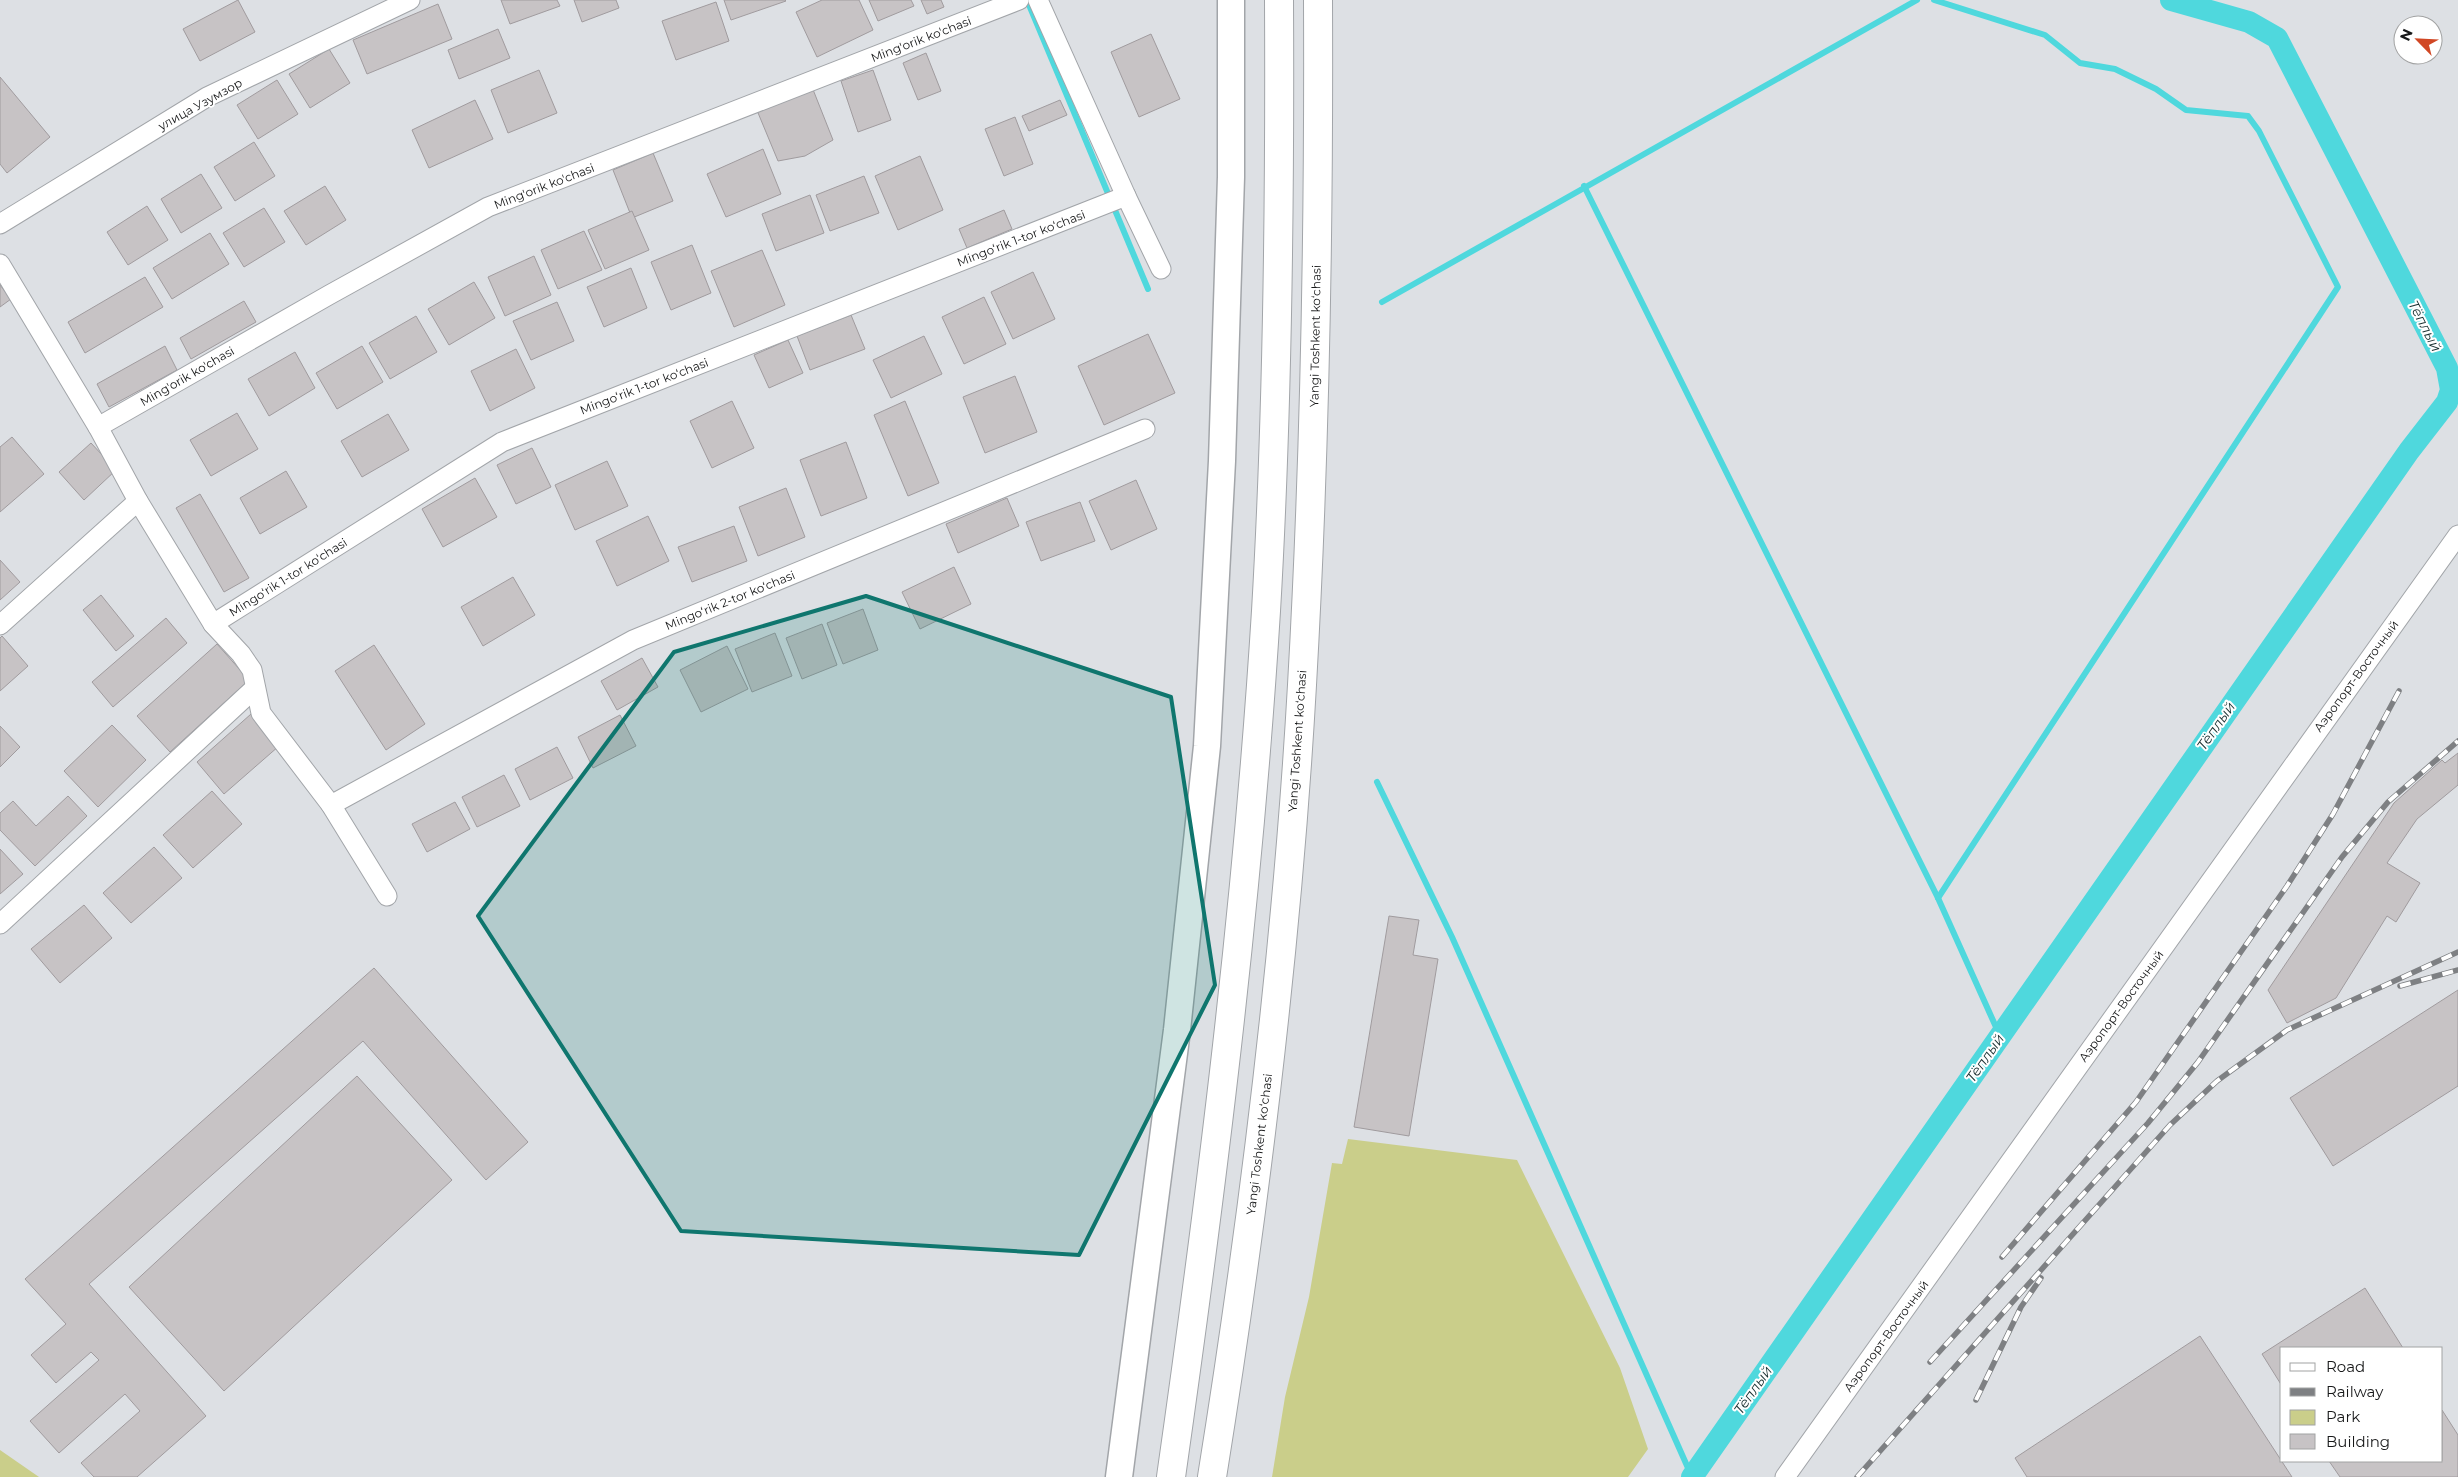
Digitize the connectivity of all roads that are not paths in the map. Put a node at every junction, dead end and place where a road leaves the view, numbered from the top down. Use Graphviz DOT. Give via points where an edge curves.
graph roads {
  1 [pos="410,0"];
  2 [pos="1038,0"];
  3 [pos="1231,0"];
  4 [pos="1279,0"];
  5 [pos="1318,0"];
  6 [pos="1018,1"];
  7 [pos="1126,196"];
  8 [pos="0,224"];
  9 [pos="0,264"];
  10 [pos="1161,268"];
  11 [pos="98,427"];
  12 [pos="1145,429"];
  13 [pos="138,501"];
  14 [pos="2458,535"];
  15 [pos="214,624"];
  16 [pos="0,625"];
  17 [pos="255,688"];
  18 [pos="331,805"];
  19 [pos="387,896"];
  20 [pos="0,924"];
  21 [pos="1118,1477"];
  22 [pos="1172,1477"];
  23 [pos="1212,1477"];
  24 [pos="1785,1477"];
  1 -- 8 [label="street, улица Узумзор" via="207,98"];
  2 -- 7 [label="street"];
  3 -- 21 [label="main road" via="1231,177 1222,461 1207,746 1177,1030"];
  4 -- 22 [label="highway" via="1278,289 1265,614 1232,1017"];
  5 -- 23 [label="highway, Yangi Toshkent ko‘chasi" via="1317,288 1302,688 1273,1027 1248,1235"];
  6 -- 11 [label="street, Ming'orik ko'chasi" via="488,207"];
  7 -- 10 [label="street"];
  7 -- 15 [label="street, Mingo‘rik 1-tor ko‘chasi" via="502,442"];
  9 -- 11 [label="street"];
  11 -- 13 [label="street"];
  12 -- 18 [label="street, Mingo‘rik 2-tor ko‘chasi" via="633,640"];
  13 -- 15 [label="street"];
  13 -- 16 [label="street"];
  14 -- 24 [label="street, Аэропорт-Восточный"];
  15 -- 17 [label="street" via="252,670"];
  17 -- 18 [label="street" via="261,714"];
  17 -- 20 [label="street"];
  18 -- 19 [label="street"];
}
